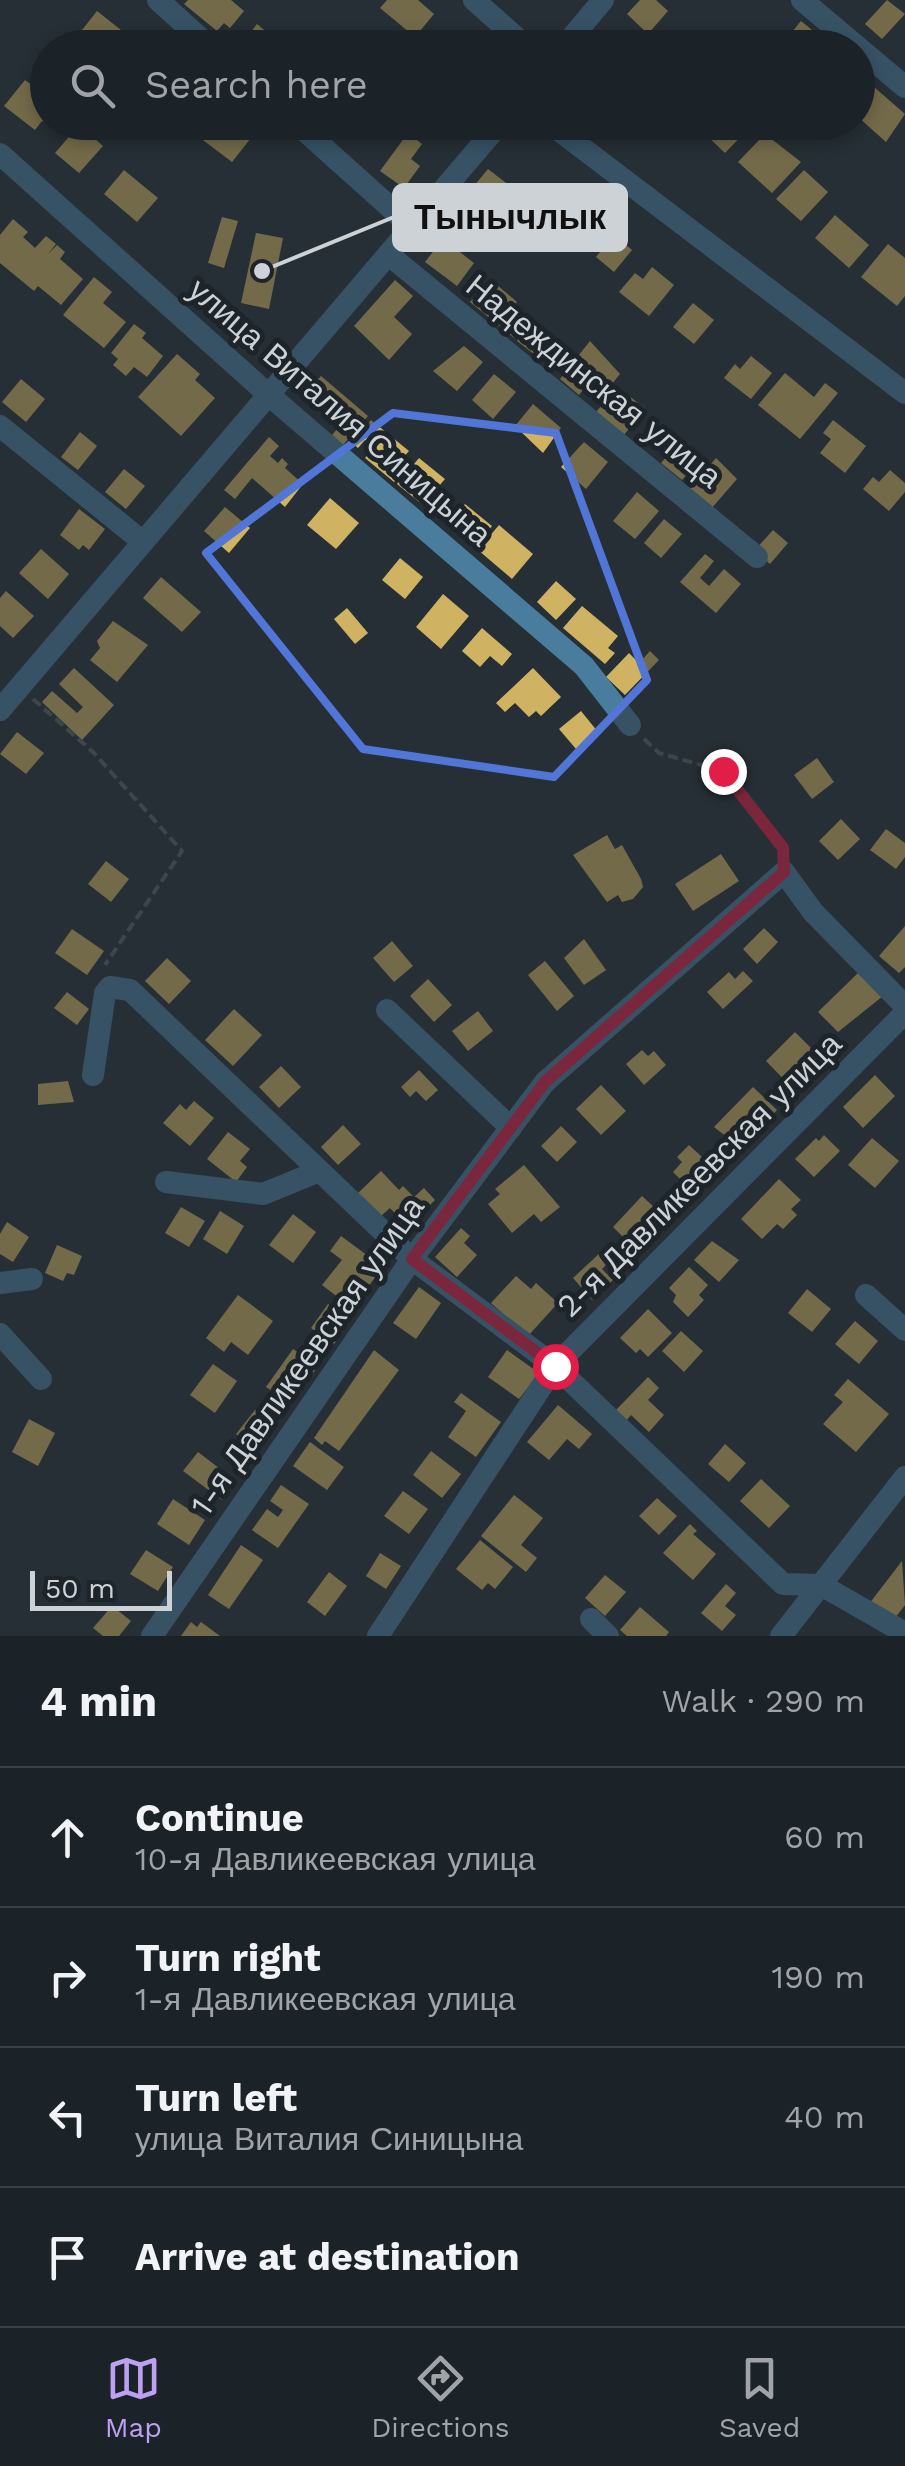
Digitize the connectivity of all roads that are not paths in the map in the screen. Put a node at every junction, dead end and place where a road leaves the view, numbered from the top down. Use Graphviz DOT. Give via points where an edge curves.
graph roads {
  1 [pos="158,0"];
  2 [pos="474,0"];
  3 [pos="603,0"];
  4 [pos="802,0"];
  5 [pos="191,30"];
  6 [pos="508,30"];
  7 [pos="578,30"];
  8 [pos="838,30"];
  9 [pos="875,62"];
  10 [pos="905,87"];
  11 [pos="315,140"];
  12 [pos="486,140"];
  13 [pos="572,140"];
  14 [pos="0,154"];
  15 [pos="412,228"];
  16 [pos="388,254"];
  17 [pos="905,393"];
  18 [pos="270,396"];
  19 [pos="0,426"];
  20 [pos="144,542"];
  21 [pos="758,557"];
  22 [pos="0,710"];
  23 [pos="630,726"];
  24 [pos="905,1009"];
  25 [pos="388,1010"];
  26 [pos="93,1074"];
  27 [pos="510,1128"];
  28 [pos="318,1172"];
  29 [pos="166,1182"];
  30 [pos="412,1259"];
  31 [pos="32,1280"];
  32 [pos="0,1283"];
  33 [pos="866,1295"];
  34 [pos="905,1330"];
  35 [pos="0,1334"];
  36 [pos="555,1366"];
  37 [pos="41,1378"];
  38 [pos="905,1477"];
  39 [pos="822,1585"];
  40 [pos="905,1633"];
  41 [pos="152,1636"];
  42 [pos="378,1636"];
  43 [pos="781,1636"];
  1 -- 5 [label="street"];
  2 -- 6 [label="street"];
  3 -- 7 [label="street"];
  4 -- 8 [label="street"];
  9 -- 10 [label="street"];
  11 -- 15 [label="street"];
  12 -- 15 [label="street"];
  13 -- 17 [label="street"];
  14 -- 18 [label="street, улица Виталия Синицына"];
  15 -- 16 [label="street"];
  16 -- 18 [label="street"];
  16 -- 21 [label="street, Надеждинская улица"];
  18 -- 20 [label="street"];
  18 -- 23 [label="street, улица Виталия Синицына" via="584,666"];
  19 -- 20 [label="street"];
  20 -- 22 [label="street"];
  24 -- 27 [label="street, 1-я Давликеевская улица" via="784,872 545,1082"];
  24 -- 36 [label="street, 2-я Давликеевская улица"];
  25 -- 27 [label="street"];
  26 -- 28 [label="street" via="102,1007 120,989"];
  27 -- 30 [label="street, 1-я Давликеевская улица"];
  28 -- 29 [label="street" via="263,1194"];
  28 -- 30 [label="street"];
  30 -- 36 [label="street"];
  30 -- 41 [label="street, 1-я Давликеевская улица"];
  31 -- 32 [label="street"];
  33 -- 34 [label="street"];
  35 -- 37 [label="street"];
  36 -- 39 [label="street" via="784,1584"];
  36 -- 42 [label="street, 2-я Давликеевская улица"];
  38 -- 39 [label="street"];
  39 -- 40 [label="street"];
  39 -- 43 [label="street"];
}
